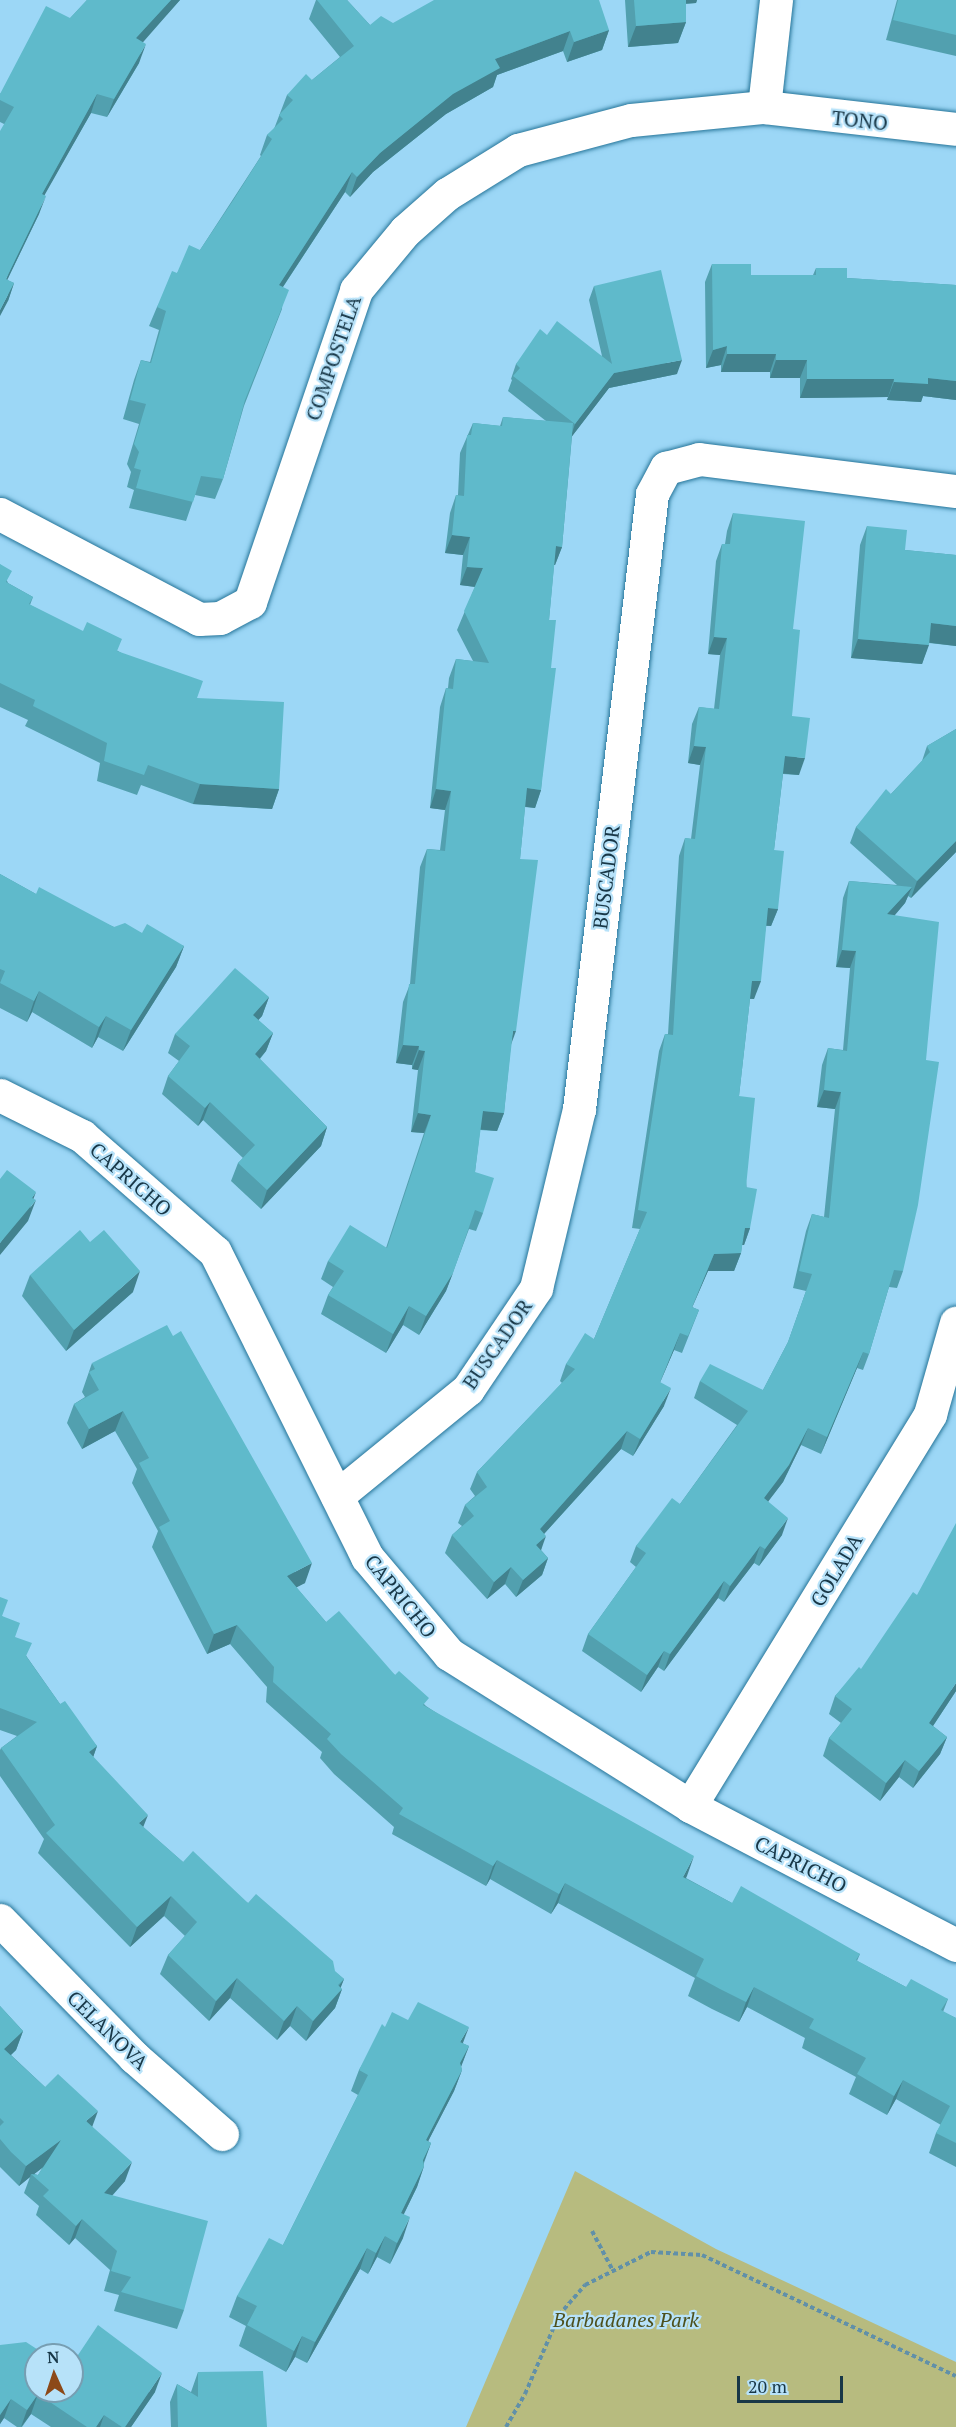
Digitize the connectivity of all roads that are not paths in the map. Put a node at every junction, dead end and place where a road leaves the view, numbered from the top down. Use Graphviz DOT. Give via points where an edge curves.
graph roads {
  1 [pos="776,0"];
  2 [pos="764,107"];
  3 [pos="956,129"];
  4 [pos="956,491"];
  5 [pos="0,514"];
  6 [pos="0,1095"];
  7 [pos="956,1323"];
  8 [pos="338,1496"];
  9 [pos="690,1806"];
  10 [pos="0,1920"];
  11 [pos="956,1945"];
  12 [pos="222,2134"];
  1 -- 2 [label="street"];
  2 -- 3 [label="street, TONO"];
  2 -- 5 [label="street, COMPOSTELA" via="631,120 518,150 447,194 405,231 356,290 250,602 237,610 220,618 199,619"];
  4 -- 8 [label="street, BUSCADOR" via="699,459 666,468 652,494 579,1109 536,1288 468,1389"];
  6 -- 8 [label="street, CAPRICHO" via="82,1136 215,1252"];
  7 -- 9 [label="street, GOLADA" via="930,1414"];
  8 -- 9 [label="street, CAPRICHO" via="367,1557 449,1654"];
  9 -- 11 [label="street, CAPRICHO"];
  10 -- 12 [label="street, CELANOVA" via="134,2057"];
}
